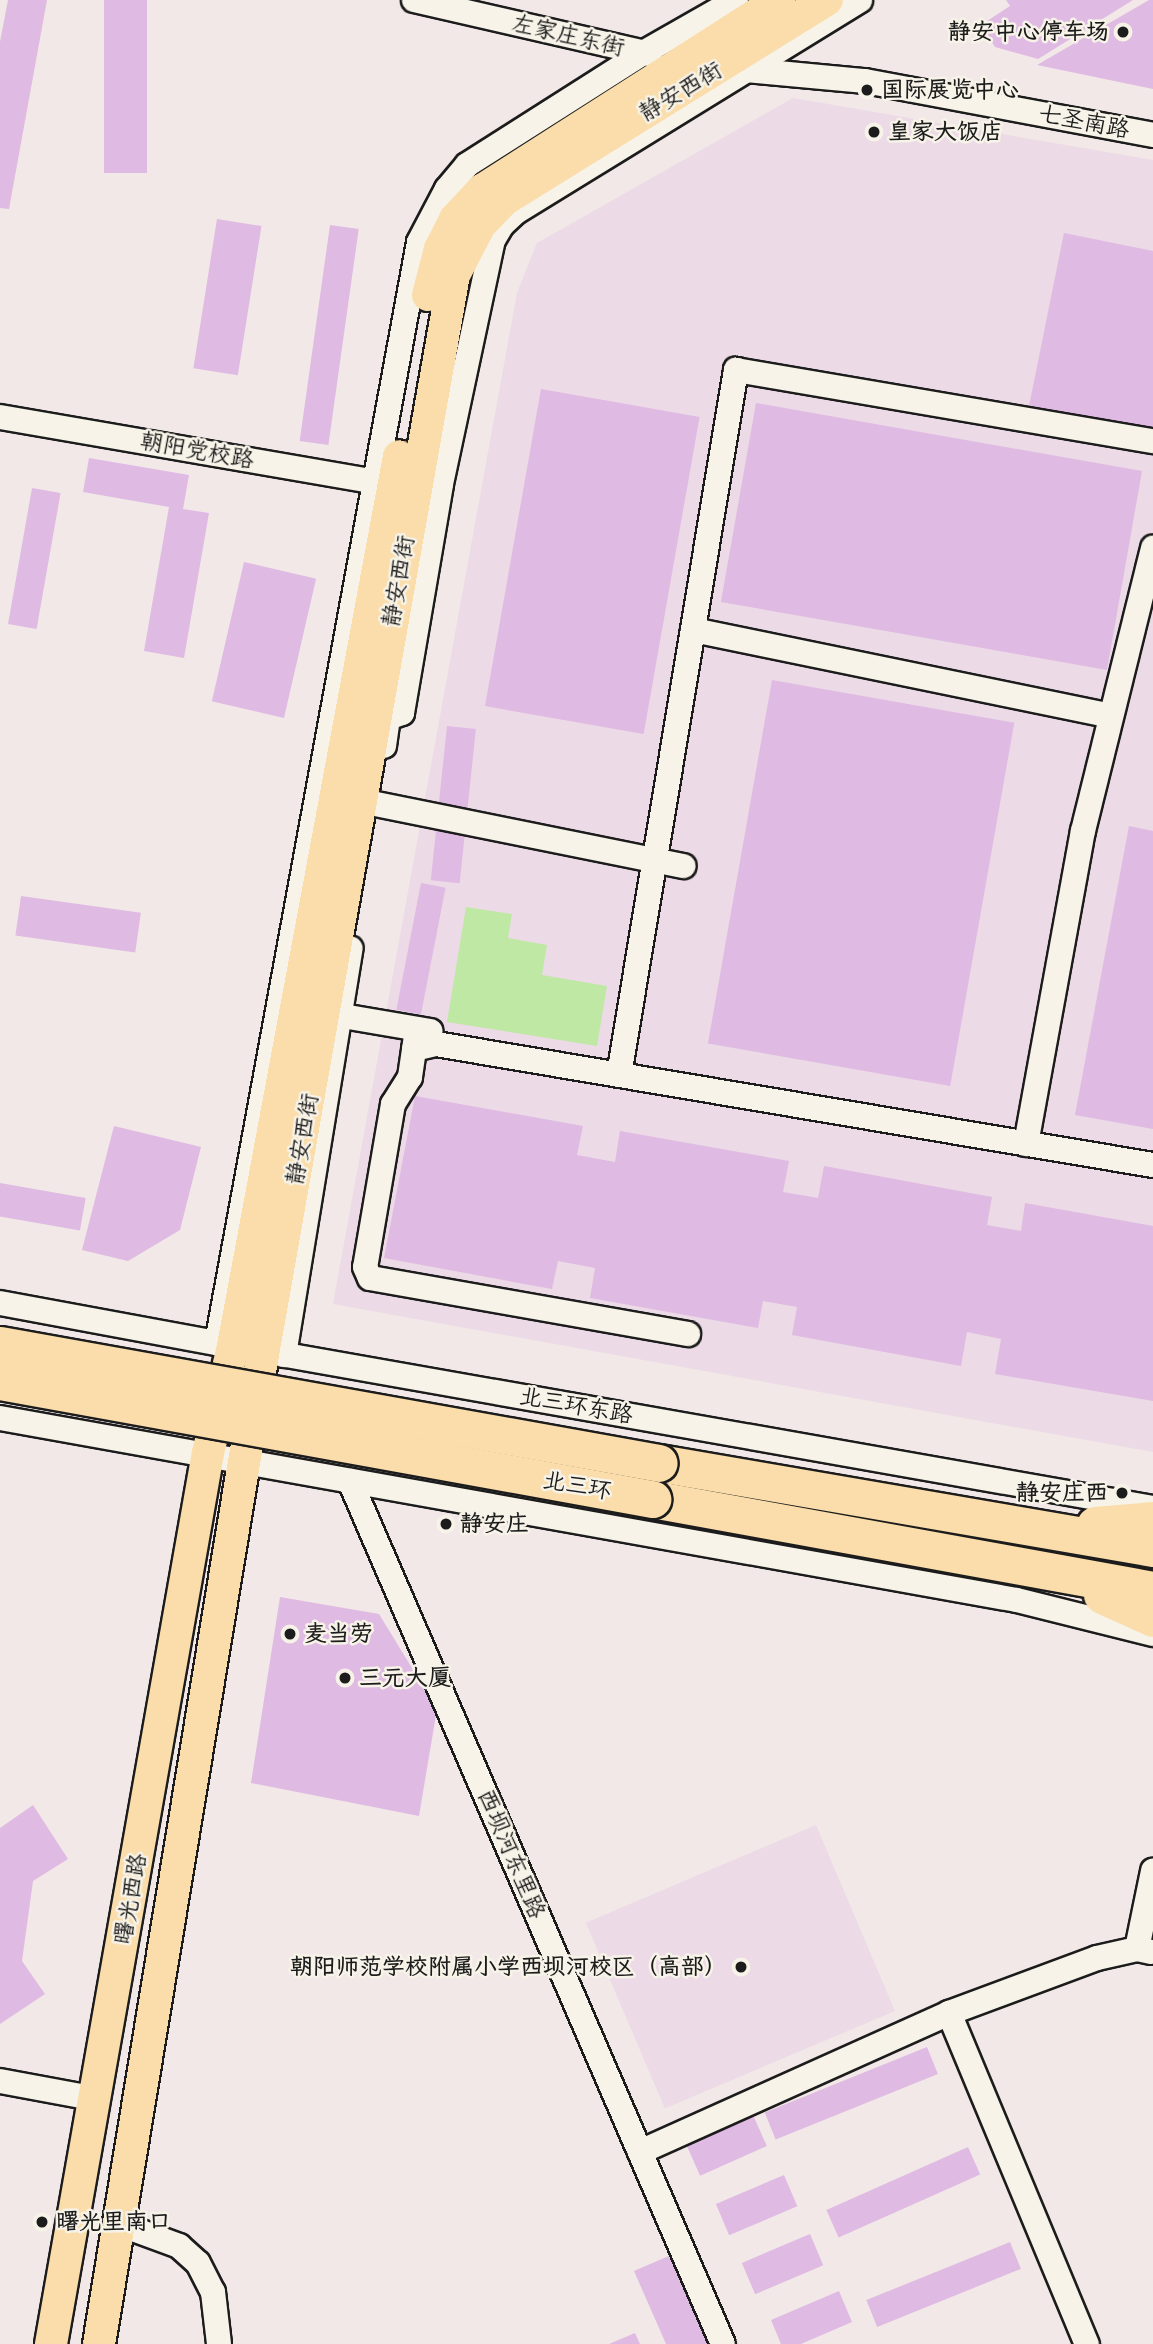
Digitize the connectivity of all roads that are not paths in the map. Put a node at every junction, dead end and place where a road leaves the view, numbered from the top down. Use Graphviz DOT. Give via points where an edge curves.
graph roads {
  1 [pos="414,0"];
  2 [pos="736,0"];
  3 [pos="779,0"];
  4 [pos="827,0"];
  5 [pos="860,0"];
  6 [pos="643,53"];
  7 [pos="681,62"];
  8 [pos="738,68"];
  9 [pos="1153,135"];
  10 [pos="0,417"];
  11 [pos="1153,441"];
  12 [pos="384,484"];
  13 [pos="1153,548"];
  14 [pos="693,630"];
  15 [pos="1108,715"];
  16 [pos="368,803"];
  17 [pos="655,860"];
  18 [pos="684,866"];
  19 [pos="303,967"];
  20 [pos="332,1014"];
  21 [pos="273,1020"];
  22 [pos="420,1037"];
  23 [pos="619,1075"];
  24 [pos="1026,1144"];
  25 [pos="1153,1165"];
  26 [pos="0,1303"];
  27 [pos="42,1311"];
  28 [pos="688,1334"];
  29 [pos="225,1344"];
  30 [pos="0,1345"];
  31 [pos="275,1353"];
  32 [pos="0,1381"];
  33 [pos="446,1383"];
  34 [pos="10,1419"];
  35 [pos="208,1453"];
  36 [pos="244,1462"];
  37 [pos="350,1480"];
  38 [pos="422,1493"];
  39 [pos="1153,1508"];
  40 [pos="1153,1520"];
  41 [pos="1038,1531"];
  42 [pos="1153,1548"];
  43 [pos="1050,1572"];
  44 [pos="1153,1590"];
  45 [pos="1153,1618"];
  46 [pos="1153,1634"];
  47 [pos="1153,1871"];
  48 [pos="1145,1951"];
  49 [pos="949,2013"];
  50 [pos="0,2081"];
  51 [pos="97,2099"];
  52 [pos="640,2152"];
  53 [pos="122,2225"];
  54 [pos="51,2344"];
  55 [pos="99,2344"];
  56 [pos="219,2344"];
  57 [pos="723,2344"];
  58 [pos="1087,2344"];
  1 -- 6 [label="street, 左家庄东街"];
  2 -- 6 [label="street"];
  3 -- 7 [label="main road, 静安西街"];
  4 -- 8 [label="main road, 静安西街"];
  5 -- 8 [label="street"];
  6 -- 7 [label="street, 左家庄东街"];
  6 -- 12 [label="street" via="504,138 467,165 447,189 419,242"];
  7 -- 12 [label="main road, 静安西街" via="514,166 482,190 455,219 431,279"];
  8 -- 9 [label="street, 七圣南路" via="865,81"];
  8 -- 16 [label="main road, 静安西街" via="504,200 466,247 447,304"];
  10 -- 12 [label="street, 朝阳党校路"];
  11 -- 14 [label="street" via="736,370"];
  12 -- 19 [label="main road, 静安西街"];
  12 -- 21 [label="street"];
  13 -- 15 [label="street"];
  14 -- 15 [label="street"];
  14 -- 17 [label="street"];
  15 -- 24 [label="street"];
  16 -- 17 [label="street"];
  16 -- 20 [label="main road, 静安西街"];
  17 -- 18 [label="street"];
  17 -- 23 [label="street"];
  19 -- 21 [label="street"];
  19 -- 29 [label="main road, 静安西街"];
  20 -- 22 [label="street"];
  20 -- 31 [label="main road, 静安西街"];
  21 -- 29 [label="street"];
  22 -- 23 [label="street" via="436,1044"];
  22 -- 28 [label="street" via="410,1077 393,1104 365,1267 370,1278"];
  23 -- 24 [label="street"];
  24 -- 25 [label="street"];
  26 -- 27 [label="street, 北三环东路"];
  27 -- 29 [label="street, 北三环东路"];
  27 -- 34 [label="street"];
  29 -- 31 [label="street, 北三环东路"];
  29 -- 35 [label="main road, 静安西街"];
  30 -- 41 [label="highway, 北三环, bridge"];
  31 -- 33 [label="street, 北三环东路"];
  31 -- 36 [label="main road, 静安西街"];
  32 -- 43 [label="highway, 北三环, bridge"];
  33 -- 38 [label="street"];
  33 -- 39 [label="street, 北三环东路"];
  34 -- 35 [label="street"];
  35 -- 36 [label="street"];
  35 -- 51 [label="main road, 曙光西路"];
  36 -- 37 [label="street"];
  36 -- 53 [label="main road, 曙光西路"];
  37 -- 38 [label="street"];
  37 -- 52 [label="street, 西坝河东里路"];
  38 -- 46 [label="street" via="1017,1600"];
  40 -- 41 [label="highway"];
  41 -- 42 [label="highway, 北三环"];
  43 -- 44 [label="highway, 北三环"];
  43 -- 45 [label="highway"];
  47 -- 48 [label="street"];
  48 -- 49 [label="street" via="1097,1958"];
  49 -- 52 [label="street"];
  49 -- 58 [label="street"];
  50 -- 51 [label="street"];
  51 -- 54 [label="main road, 曙光西路"];
  52 -- 57 [label="street, 西坝河东里路"];
  53 -- 55 [label="main road, 曙光西路"];
  53 -- 56 [label="street" via="178,2246 198,2263 214,2292"];
}
